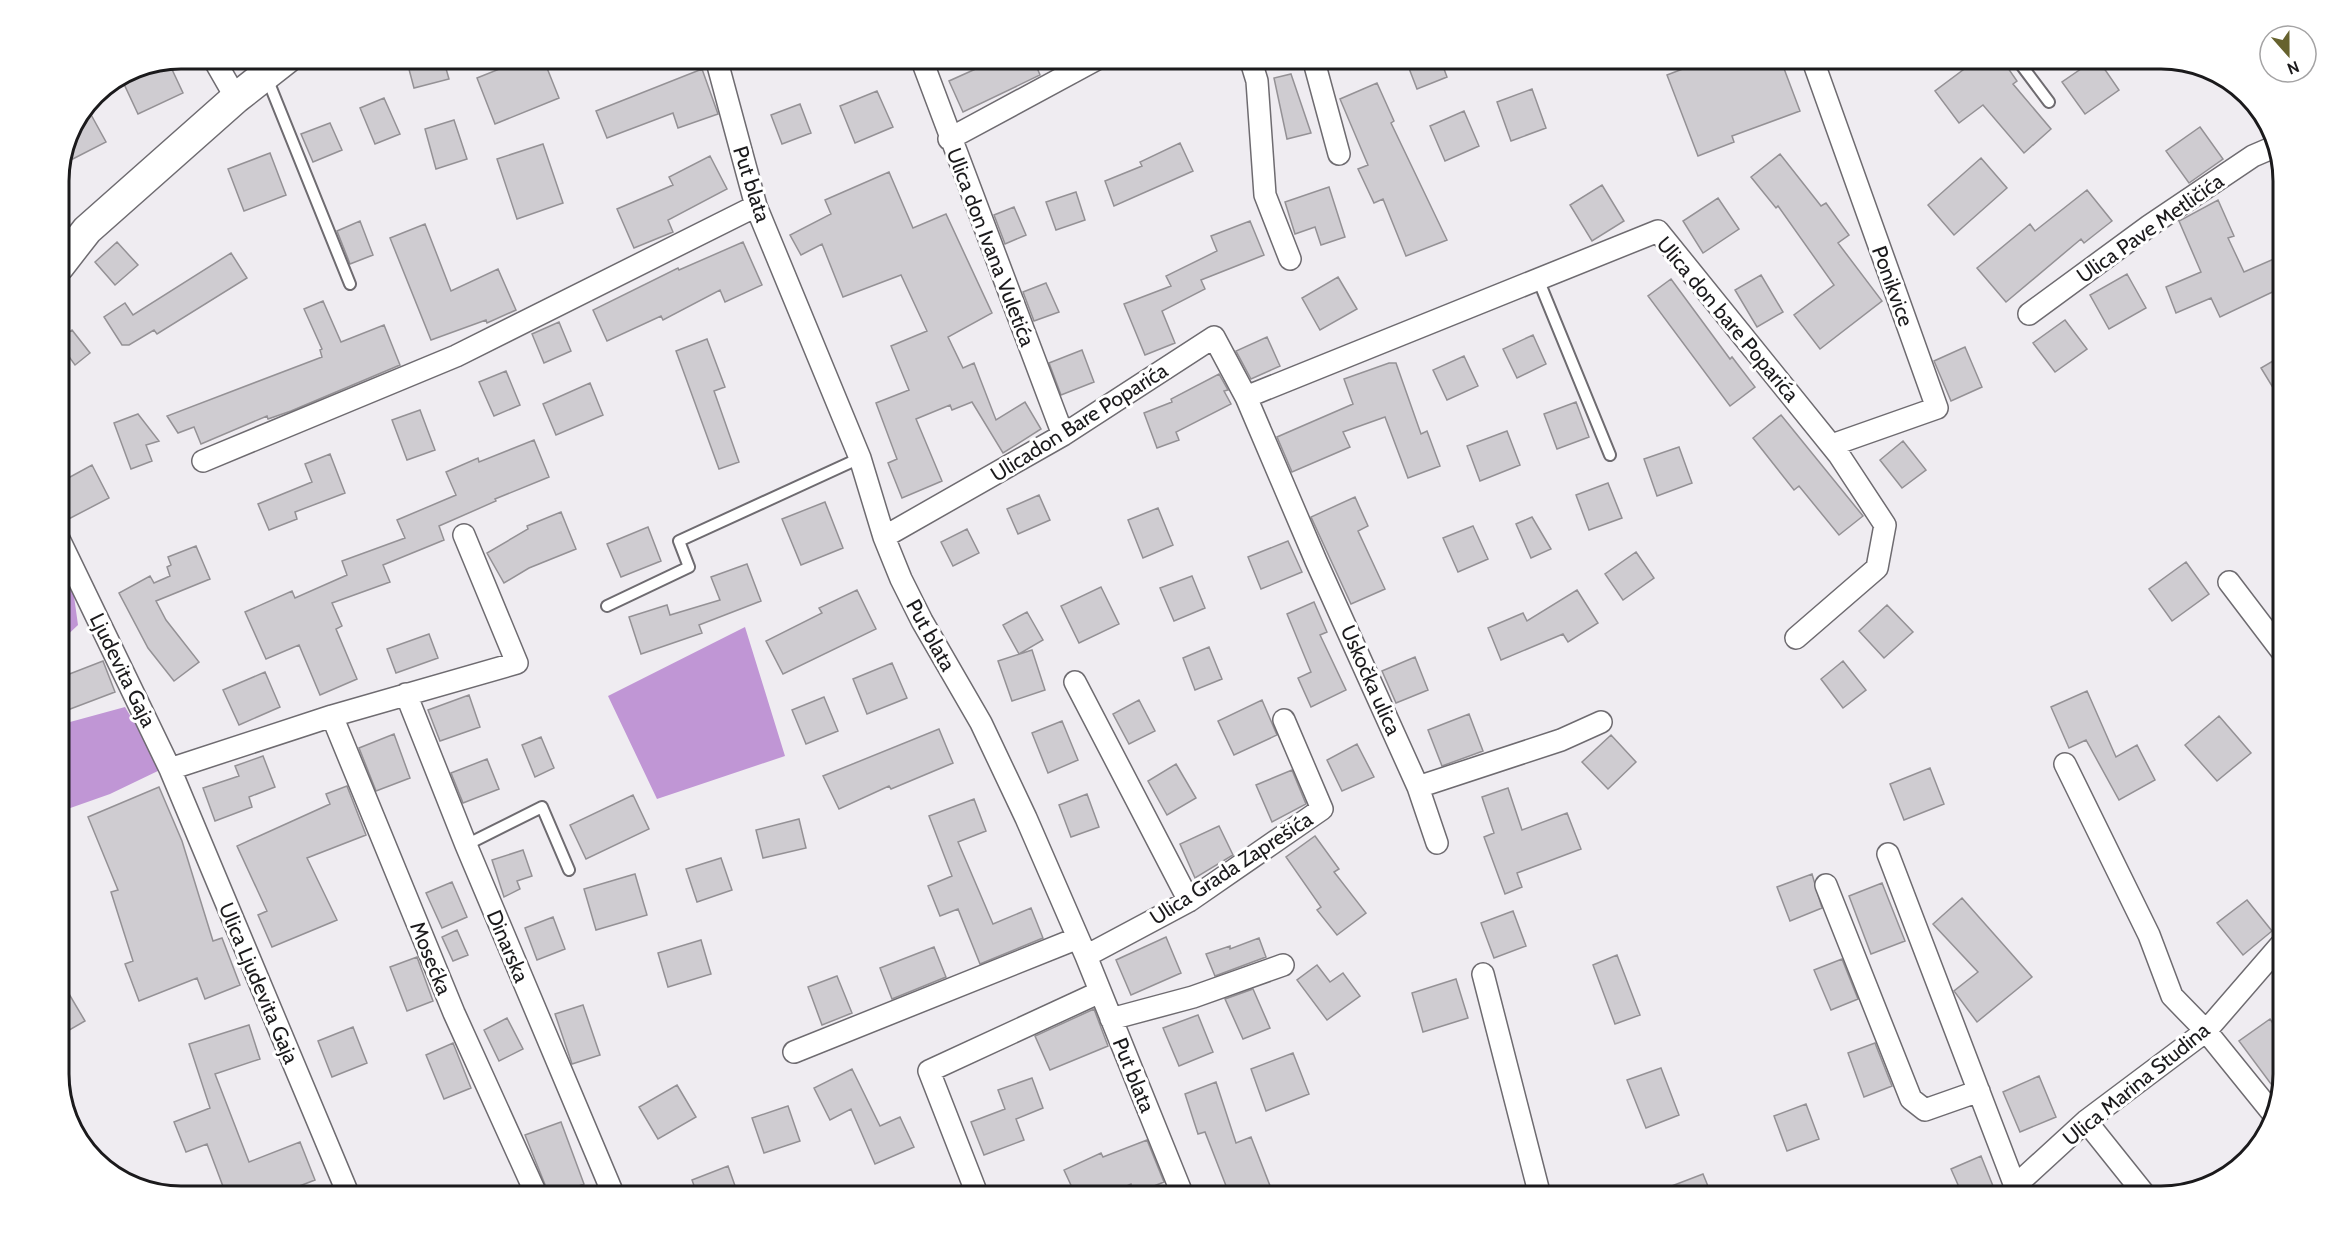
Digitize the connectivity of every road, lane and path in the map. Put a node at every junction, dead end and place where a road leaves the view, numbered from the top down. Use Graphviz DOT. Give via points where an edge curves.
graph roads {
  1 [pos="219,69"];
  2 [pos="273,69"];
  3 [pos="277,69"];
  4 [pos="719,69"];
  5 [pos="925,69"];
  6 [pos="1079,69"];
  7 [pos="1253,69"];
  8 [pos="1316,69"];
  9 [pos="1816,69"];
  10 [pos="2024,69"];
  11 [pos="236,98"];
  12 [pos="2049,102"];
  13 [pos="949,139"];
  14 [pos="2268,149"];
  15 [pos="1339,154"];
  16 [pos="756,206"];
  17 [pos="69,253"];
  18 [pos="1290,259"];
  19 [pos="1538,279"];
  20 [pos="350,285"];
  21 [pos="2030,314"];
  22 [pos="1246,397"];
  23 [pos="1063,435"];
  24 [pos="1832,446"];
  25 [pos="1610,455"];
  26 [pos="860,458"];
  27 [pos="203,461"];
  28 [pos="464,535"];
  29 [pos="884,537"];
  30 [pos="69,560"];
  31 [pos="2229,582"];
  32 [pos="607,606"];
  33 [pos="1796,638"];
  34 [pos="2273,640"];
  35 [pos="1075,682"];
  36 [pos="406,694"];
  37 [pos="332,716"];
  38 [pos="1284,720"];
  39 [pos="1600,722"];
  40 [pos="2066,764"];
  41 [pos="170,769"];
  42 [pos="1418,787"];
  43 [pos="1437,843"];
  44 [pos="466,845"];
  45 [pos="1888,854"];
  46 [pos="569,870"];
  47 [pos="1826,885"];
  48 [pos="1189,901"];
  49 [pos="1082,947"];
  50 [pos="2273,954"];
  51 [pos="1283,965"];
  52 [pos="1483,974"];
  53 [pos="1100,992"];
  54 [pos="1111,1019"];
  55 [pos="2206,1031"];
  56 [pos="794,1052"];
  57 [pos="1979,1091"];
  58 [pos="2268,1107"];
  59 [pos="2086,1121"];
  60 [pos="344,1186"];
  61 [pos="532,1186"];
  62 [pos="609,1186"];
  63 [pos="974,1186"];
  64 [pos="1179,1186"];
  65 [pos="1537,1186"];
  66 [pos="2011,1186"];
  67 [pos="2018,1186"];
  68 [pos="2137,1186"];
  1 -- 11 [label="street"];
  2 -- 11 [label="main road"];
  3 -- 20 [label="lane"];
  4 -- 16 [label="street, Put blata"];
  5 -- 13 [label="street, Ulica don Ivana Vuletića"];
  6 -- 13 [label="street"];
  7 -- 18 [label="street" via="1265,195"];
  8 -- 15 [label="street"];
  9 -- 24 [label="street, Ponikvice" via="1937,408"];
  10 -- 12 [label="lane"];
  11 -- 17 [label="main road" via="87,230"];
  13 -- 23 [label="street, Ulica don Ivana Vuletića"];
  14 -- 21 [label="street, Ulica Pave Metličića" via="2150,226"];
  16 -- 26 [label="street, Put blata"];
  16 -- 27 [label="street" via="456,356"];
  19 -- 22 [label="street, Ulica don bare Poparića"];
  19 -- 24 [label="street, Ulica don bare Poparića" via="1659,231"];
  19 -- 25 [label="lane"];
  22 -- 23 [label="street, Ulicadon Bare Poparića" via="1214,337"];
  22 -- 42 [label="street, Uskočka ulica"];
  23 -- 29 [label="street, Ulicadon Bare Poparića"];
  24 -- 33 [label="street, Ulica don bare Poparića" via="1885,525 1877,568"];
  26 -- 29 [label="street, Put blata"];
  26 -- 32 [label="lane" via="679,541 689,567"];
  28 -- 36 [label="street" via="518,663"];
  29 -- 49 [label="street, Put blata" via="922,621 981,723"];
  30 -- 41 [label="street, Ljudevita Gaja"];
  31 -- 34 [label="street"];
  35 -- 48 [label="street"];
  36 -- 37 [label="street"];
  36 -- 44 [label="street, Dinarska"];
  37 -- 41 [label="street"];
  37 -- 61 [label="street, Mosećka" via="454,1013"];
  38 -- 48 [label="street, Ulica Grada Zaprešića" via="1322,809"];
  39 -- 42 [label="street" via="1561,740"];
  40 -- 55 [label="street" via="2149,935 2172,996"];
  41 -- 60 [label="street, Ulica Ljudevita Gaja"];
  42 -- 43 [label="street, Uskočka ulica"];
  44 -- 46 [label="lane" via="542,807"];
  44 -- 62 [label="street, Dinarska"];
  45 -- 57 [label="street"];
  47 -- 57 [label="street" via="1911,1099 1925,1110"];
  48 -- 49 [label="street, Ulica Grada Zaprešića"];
  49 -- 53 [label="street, Put blata"];
  49 -- 56 [label="street, Ulica Grada Zaprešića"];
  50 -- 55 [label="street, Ulica Marina Studina"];
  51 -- 54 [label="street" via="1193,997"];
  52 -- 65 [label="street"];
  53 -- 54 [label="street, Put blata"];
  53 -- 63 [label="street" via="929,1071"];
  54 -- 64 [label="street, Put blata"];
  55 -- 58 [label="street"];
  55 -- 59 [label="street, Ulica Marina Studina"];
  57 -- 66 [label="street"];
  59 -- 67 [label="street, Ulica Marina Studina"];
  59 -- 68 [label="street"];
}
